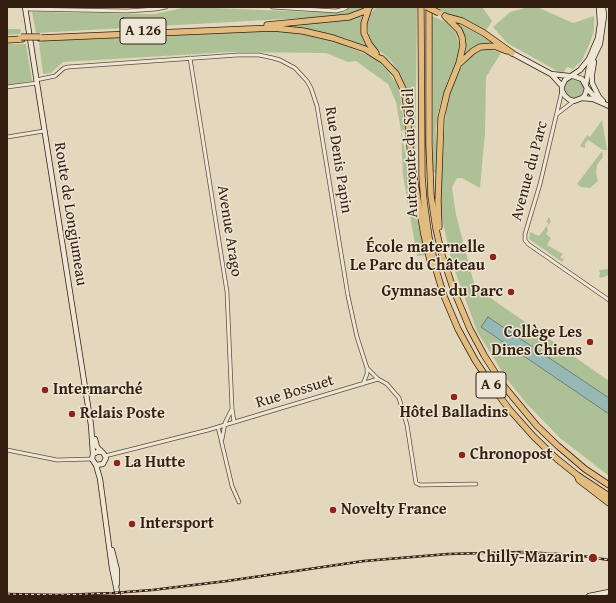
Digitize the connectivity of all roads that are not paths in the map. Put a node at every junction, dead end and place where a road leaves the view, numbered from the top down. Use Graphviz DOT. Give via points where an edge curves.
graph roads {
  1 [pos="166,7"];
  2 [pos="272,7"];
  3 [pos="347,7"];
  4 [pos="421,7"];
  5 [pos="428,7"];
  6 [pos="599,7"];
  7 [pos="603,7"];
  8 [pos="26,8"];
  9 [pos="370,8"];
  10 [pos="445,16"];
  11 [pos="40,37"];
  12 [pos="7,39"];
  13 [pos="512,53"];
  14 [pos="595,55"];
  15 [pos="190,58"];
  16 [pos="384,61"];
  17 [pos="459,63"];
  18 [pos="551,74"];
  19 [pos="571,76"];
  20 [pos="37,82"];
  21 [pos="586,86"];
  22 [pos="7,87"];
  23 [pos="562,88"];
  24 [pos="582,98"];
  25 [pos="574,101"];
  26 [pos="606,104"];
  27 [pos="557,114"];
  28 [pos="44,131"];
  29 [pos="7,137"];
  30 [pos="438,234"];
  31 [pos="437,273"];
  32 [pos="609,300"];
  33 [pos="368,368"];
  34 [pos="378,379"];
  35 [pos="362,384"];
  36 [pos="232,408"];
  37 [pos="234,422"];
  38 [pos="91,425"];
  39 [pos="224,425"];
  40 [pos="218,427"];
  41 [pos="222,441"];
  42 [pos="7,450"];
  43 [pos="104,454"];
  44 [pos="93,457"];
  45 [pos="96,464"];
  46 [pos="103,464"];
  47 [pos="577,475"];
  48 [pos="100,479"];
  49 [pos="476,484"];
  50 [pos="609,485"];
  51 [pos="609,496"];
  52 [pos="239,502"];
  53 [pos="609,503"];
  54 [pos="609,592"];
  55 [pos="118,596"];
  56 [pos="589,596"];
  1 -- 8 [label="street" via="127,11"];
  2 -- 3 [label="street" via="336,11"];
  4 -- 31 [label="highway, Autoroute du Soleil / A 6" via="422,176 427,224"];
  5 -- 10 [label="highway, bridge"];
  5 -- 30 [label="highway, Autoroute du Soleil / A 6" via="430,176"];
  6 -- 19 [label="street" via="600,24 594,49 584,66"];
  7 -- 14 [label="street" via="603,28"];
  8 -- 20 [label="street, Route de Longjumeau"];
  9 -- 11 [label="highway, A 126" via="349,16 290,23"];
  9 -- 16 [label="highway" via="364,23 365,36 370,46"];
  10 -- 13 [label="highway" via="477,28"];
  10 -- 17 [label="highway" via="456,26 462,37 463,49"];
  11 -- 12 [label="highway, A 126, bridge"];
  11 -- 16 [label="highway, A 126" via="273,28 304,31 333,38 365,49"];
  13 -- 17 [label="highway" via="497,47 485,46 473,51"];
  13 -- 18 [label="street"];
  14 -- 21 [label="street" via="587,74"];
  14 -- 26 [label="street" via="592,78 596,92"];
  15 -- 20 [label="street, Rue Denis Papin" via="68,67 55,76"];
  15 -- 33 [label="street, Rue Denis Papin" via="259,55 280,60 295,68 307,81 317,106 349,304"];
  15 -- 36 [label="street, Avenue Arago" via="227,292"];
  16 -- 31 [label="highway, A 126" via="396,74 404,91 411,160 421,219 432,269"];
  17 -- 30 [label="highway" via="446,93 441,118"];
  18 -- 19 [label="street"];
  18 -- 23 [label="street"];
  19 -- 21 [label="street" via="580,77"];
  19 -- 23 [label="street" via="565,80"];
  20 -- 22 [label="street, Rue Denis Papin"];
  20 -- 28 [label="street, Route de Longjumeau"];
  21 -- 24 [label="street" via="586,93"];
  21 -- 26 [label="street" via="594,96"];
  23 -- 25 [label="street" via="564,95"];
  23 -- 27 [label="street, Avenue du Parc"];
  24 -- 25 [label="street"];
  24 -- 26 [label="street"];
  25 -- 27 [label="street, Avenue du Parc"];
  27 -- 32 [label="street, Avenue du Parc" via="525,240"];
  28 -- 29 [label="street"];
  28 -- 38 [label="street, Route de Longjumeau"];
  30 -- 50 [label="highway, Autoroute du Soleil / A 6" via="449,277 464,316 503,385 546,435"];
  31 -- 47 [label="highway, Autoroute du Soleil / A 6" via="458,329 494,389 534,437"];
  33 -- 34 [label="street, Rue Denis Papin"];
  33 -- 35 [label="street"];
  34 -- 35 [label="street, Rue Bossuet"];
  34 -- 49 [label="street, Rue Denis Papin" via="387,384 399,398 407,425 416,483"];
  35 -- 37 [label="street, Rue Bossuet"];
  36 -- 37 [label="street, Avenue Arago"];
  36 -- 39 [label="street, Avenue Arago"];
  37 -- 39 [label="street, Rue Bossuet"];
  38 -- 43 [label="street, Route de Longjumeau" via="96,444"];
  38 -- 44 [label="street, Route de Longjumeau"];
  39 -- 40 [label="street, Rue Bossuet"];
  39 -- 41 [label="street, Avenue Arago"];
  40 -- 41 [label="street"];
  40 -- 43 [label="street, Rue Bossuet"];
  41 -- 52 [label="street" via="232,486"];
  42 -- 44 [label="street" via="53,459"];
  43 -- 44 [label="street" via="97,452"];
  43 -- 46 [label="street" via="106,460"];
  44 -- 45 [label="street"];
  45 -- 46 [label="street"];
  45 -- 48 [label="street"];
  46 -- 48 [label="street"];
  47 -- 51 [label="highway, Autoroute du Soleil / A 6"];
  47 -- 53 [label="highway" via="579,480"];
  48 -- 55 [label="street"];
  54 -- 56 [label="street"];
}
